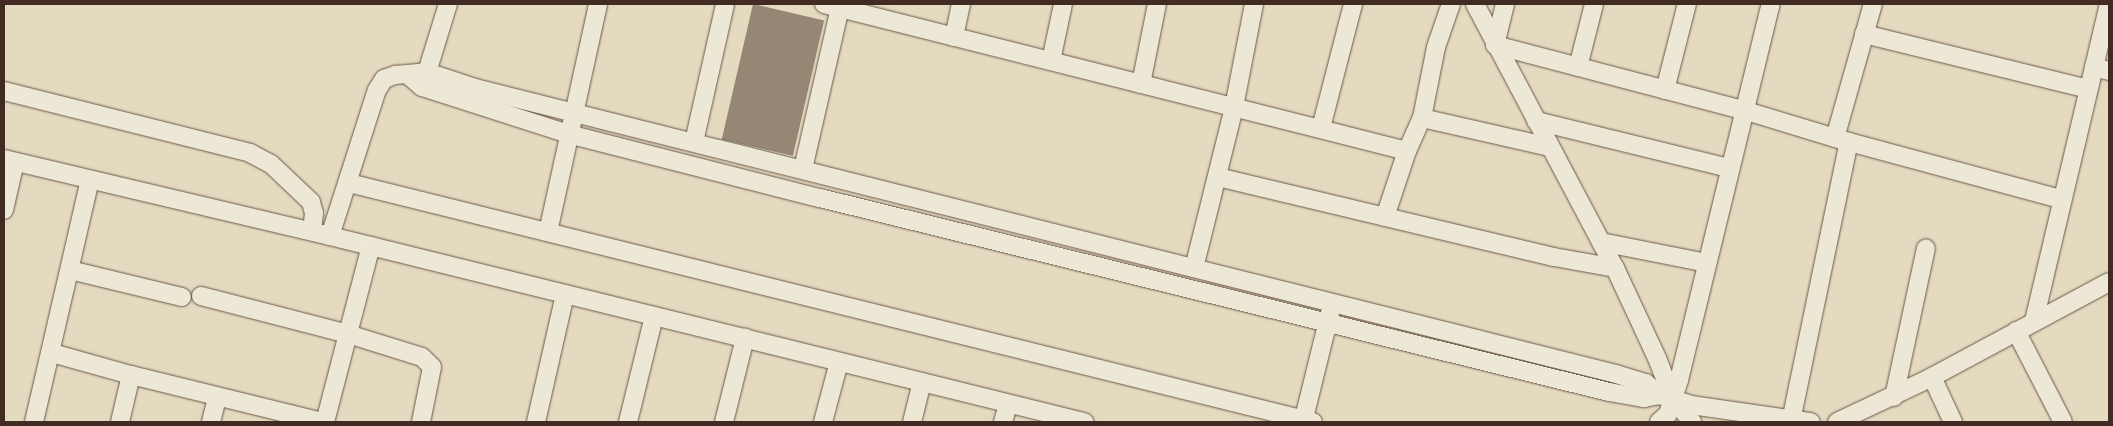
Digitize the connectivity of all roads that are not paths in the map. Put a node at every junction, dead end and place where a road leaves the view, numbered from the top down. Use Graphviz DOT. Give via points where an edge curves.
graph roads {
  1 [pos="448,4"];
  2 [pos="598,4"];
  3 [pos="725,4"];
  4 [pos="961,4"];
  5 [pos="1063,4"];
  6 [pos="1157,4"];
  7 [pos="1254,4"];
  8 [pos="1353,4"];
  9 [pos="1451,4"];
  10 [pos="1475,4"];
  11 [pos="1505,4"];
  12 [pos="1594,4"];
  13 [pos="1687,4"];
  14 [pos="1771,4"];
  15 [pos="1872,4"];
  16 [pos="843,7"];
  17 [pos="2109,7"];
  18 [pos="1864,34"];
  19 [pos="954,37"];
  20 [pos="1495,45"];
  21 [pos="1051,61"];
  22 [pos="1578,67"];
  23 [pos="2101,69"];
  24 [pos="424,80"];
  25 [pos="1141,84"];
  26 [pos="1665,90"];
  27 [pos="2088,90"];
  28 [pos="4,91"];
  29 [pos="1234,107"];
  30 [pos="1743,110"];
  31 [pos="573,112"];
  32 [pos="1422,118"];
  33 [pos="1536,121"];
  34 [pos="1321,128"];
  35 [pos="568,134"];
  36 [pos="1842,140"];
  37 [pos="694,142"];
  38 [pos="1550,147"];
  39 [pos="1407,150"];
  40 [pos="10,160"];
  41 [pos="1729,168"];
  42 [pos="803,169"];
  43 [pos="1218,177"];
  44 [pos="90,180"];
  45 [pos="349,184"];
  46 [pos="2061,199"];
  47 [pos="4,210"];
  48 [pos="1385,217"];
  49 [pos="312,232"];
  50 [pos="548,232"];
  51 [pos="330,236"];
  52 [pos="1601,242"];
  53 [pos="371,246"];
  54 [pos="1926,248"];
  55 [pos="1707,263"];
  56 [pos="1194,268"];
  57 [pos="1615,268"];
  58 [pos="70,270"];
  59 [pos="2108,285"];
  60 [pos="565,294"];
  61 [pos="201,296"];
  62 [pos="182,297"];
  63 [pos="1332,303"];
  64 [pos="654,316"];
  65 [pos="2034,322"];
  66 [pos="1327,323"];
  67 [pos="2016,331"];
  68 [pos="348,334"];
  69 [pos="745,338"];
  70 [pos="52,353"];
  71 [pos="839,362"];
  72 [pos="131,375"];
  73 [pos="1932,377"];
  74 [pos="922,382"];
  75 [pos="1894,396"];
  76 [pos="216,398"];
  77 [pos="1008,404"];
  78 [pos="1666,411"];
  79 [pos="1307,421"];
  80 [pos="1791,421"];
  81 [pos="34,422"];
  82 [pos="120,422"];
  83 [pos="212,422"];
  84 [pos="323,422"];
  85 [pos="421,422"];
  86 [pos="536,422"];
  87 [pos="628,422"];
  88 [pos="724,422"];
  89 [pos="823,422"];
  90 [pos="912,422"];
  91 [pos="1003,422"];
  92 [pos="1084,422"];
  93 [pos="1692,422"];
  94 [pos="1811,422"];
  95 [pos="1837,422"];
  96 [pos="1953,422"];
  97 [pos="2063,422"];
  1 -- 24 [label="street"];
  2 -- 31 [label="street"];
  3 -- 37 [label="street"];
  4 -- 19 [label="street"];
  5 -- 21 [label="street"];
  6 -- 25 [label="street"];
  7 -- 29 [label="street"];
  8 -- 34 [label="street"];
  9 -- 32 [label="street" via="1436,47"];
  10 -- 20 [label="street"];
  11 -- 20 [label="street"];
  12 -- 22 [label="street"];
  13 -- 26 [label="street"];
  14 -- 30 [label="street"];
  15 -- 18 [label="street"];
  16 -- 19 [label="street"];
  16 -- 42 [label="street"];
  17 -- 23 [label="street"];
  18 -- 27 [label="street"];
  18 -- 36 [label="street"];
  19 -- 21 [label="street"];
  20 -- 22 [label="street"];
  20 -- 33 [label="street"];
  21 -- 25 [label="street"];
  22 -- 26 [label="street"];
  23 -- 27 [label="street"];
  24 -- 31 [label="street"];
  24 -- 35 [label="street"];
  24 -- 45 [label="street" via="408,75 384,79 377,90"];
  25 -- 29 [label="street"];
  26 -- 30 [label="street"];
  27 -- 46 [label="street"];
  28 -- 49 [label="street" via="250,153 270,164 311,202 314,213"];
  29 -- 34 [label="street"];
  29 -- 43 [label="street"];
  30 -- 36 [label="street"];
  30 -- 41 [label="street"];
  31 -- 35 [label="street"];
  31 -- 37 [label="street"];
  32 -- 38 [label="street"];
  32 -- 39 [label="street"];
  33 -- 38 [label="street"];
  33 -- 41 [label="street"];
  34 -- 39 [label="street"];
  35 -- 50 [label="street"];
  35 -- 66 [label="street"];
  36 -- 46 [label="street"];
  36 -- 80 [label="street"];
  37 -- 42 [label="street"];
  38 -- 52 [label="street"];
  39 -- 48 [label="street"];
  40 -- 44 [label="street"];
  40 -- 47 [label="street"];
  41 -- 55 [label="street"];
  42 -- 56 [label="street"];
  43 -- 48 [label="street"];
  43 -- 56 [label="street"];
  44 -- 49 [label="street"];
  44 -- 58 [label="street"];
  45 -- 50 [label="street"];
  45 -- 51 [label="street"];
  46 -- 65 [label="street"];
  48 -- 57 [label="street"];
  49 -- 51 [label="street"];
  50 -- 79 [label="street"];
  51 -- 53 [label="street"];
  52 -- 55 [label="street"];
  52 -- 57 [label="street"];
  53 -- 60 [label="street"];
  53 -- 68 [label="street"];
  54 -- 75 [label="street"];
  55 -- 78 [label="street"];
  56 -- 63 [label="street"];
  57 -- 78 [label="street" via="1657,358"];
  58 -- 62 [label="street"];
  58 -- 70 [label="street"];
  59 -- 65 [label="street"];
  60 -- 64 [label="street"];
  60 -- 86 [label="street"];
  61 -- 68 [label="street"];
  63 -- 66 [label="street"];
  63 -- 78 [label="street" via="1646,383"];
  64 -- 69 [label="street"];
  64 -- 87 [label="street"];
  65 -- 67 [label="street"];
  66 -- 78 [label="street" via="1644,398"];
  66 -- 79 [label="street"];
  67 -- 73 [label="street"];
  67 -- 97 [label="street"];
  68 -- 84 [label="street"];
  68 -- 85 [label="street" via="422,357 432,368"];
  69 -- 71 [label="street"];
  69 -- 88 [label="street"];
  70 -- 72 [label="street"];
  70 -- 81 [label="street"];
  71 -- 74 [label="street"];
  71 -- 89 [label="street"];
  72 -- 76 [label="street"];
  72 -- 82 [label="street"];
  73 -- 75 [label="street"];
  73 -- 96 [label="street"];
  74 -- 77 [label="street"];
  74 -- 90 [label="street"];
  75 -- 95 [label="street"];
  76 -- 83 [label="street"];
  76 -- 84 [label="street"];
  77 -- 91 [label="street"];
  77 -- 92 [label="street"];
  78 -- 80 [label="street" via="1691,405"];
  78 -- 93 [label="street"];
  80 -- 94 [label="street"];
}
